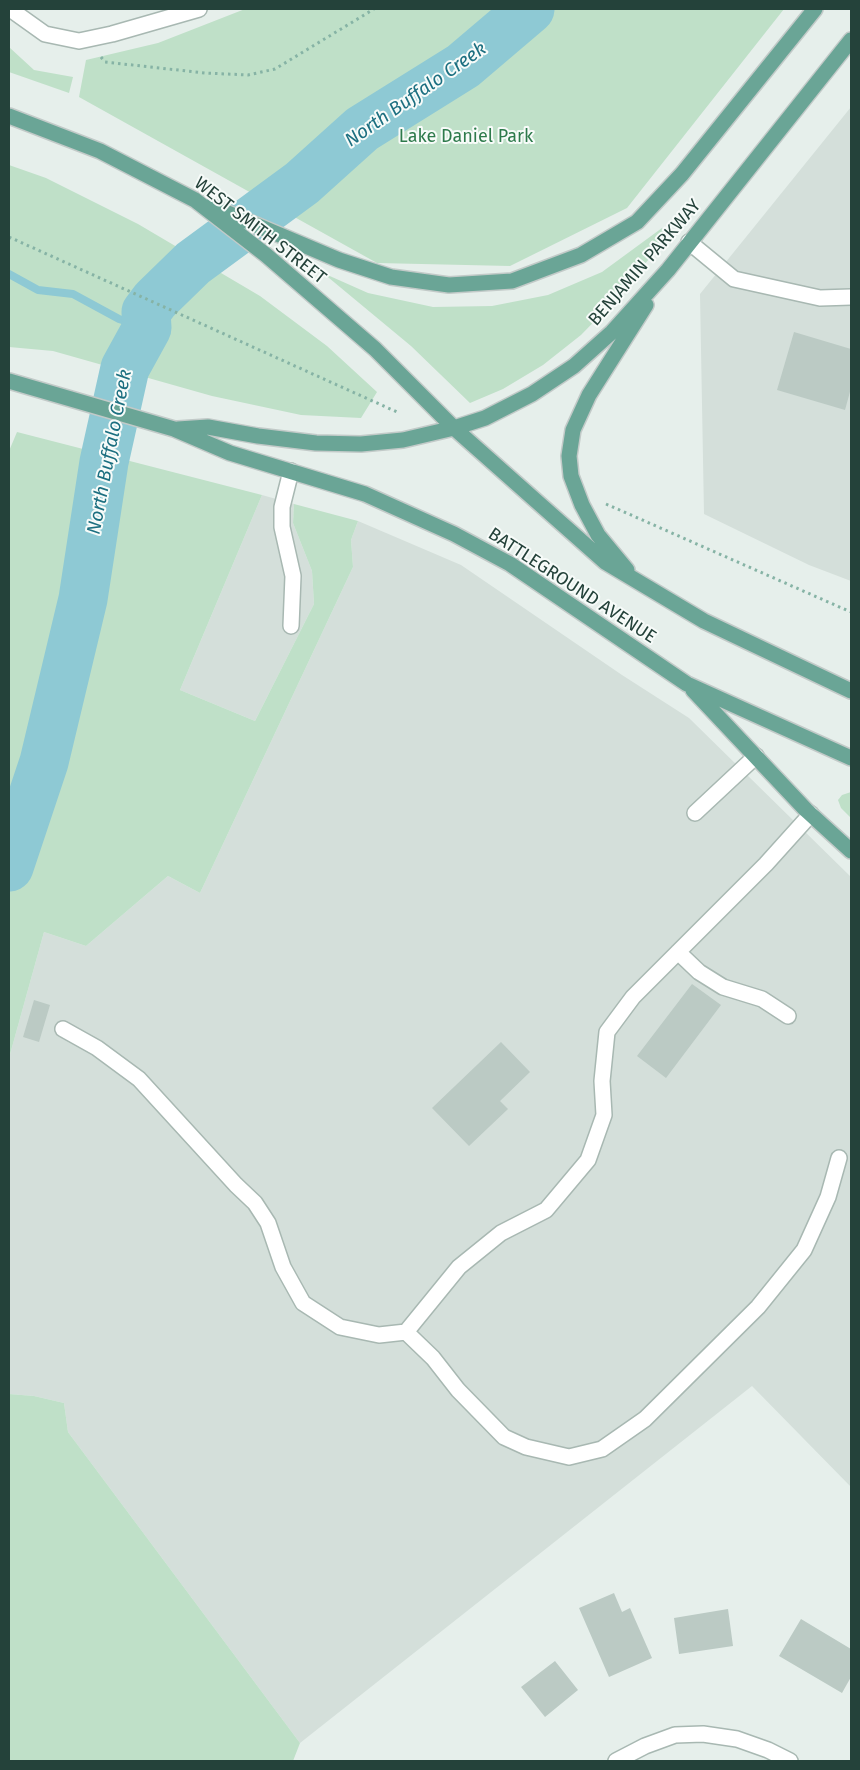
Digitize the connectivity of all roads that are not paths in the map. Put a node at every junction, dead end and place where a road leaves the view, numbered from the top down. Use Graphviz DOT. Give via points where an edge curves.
graph roads {
  1 [pos="10,9"];
  2 [pos="199,9"];
  3 [pos="814,9"];
  4 [pos="851,40"];
  5 [pos="9,116"];
  6 [pos="195,200"];
  7 [pos="689,242"];
  8 [pos="668,270"];
  9 [pos="851,298"];
  10 [pos="9,381"];
  11 [pos="454,428"];
  12 [pos="174,429"];
  13 [pos="291,472"];
  14 [pos="634,579"];
  15 [pos="291,626"];
  16 [pos="687,684"];
  17 [pos="851,691"];
  18 [pos="756,756"];
  19 [pos="851,758"];
  20 [pos="696,813"];
  21 [pos="811,814"];
  22 [pos="851,851"];
  23 [pos="678,952"];
  24 [pos="788,1016"];
  25 [pos="63,1029"];
  26 [pos="839,1158"];
  27 [pos="406,1332"];
  28 [pos="616,1761"];
  29 [pos="790,1761"];
  1 -- 2 [label="street" via="45,34 83,40"];
  3 -- 6 [label="main road, BENJAMIN PARKWAY" via="682,174 637,222 580,255 512,281 449,284 391,277 339,260"];
  4 -- 7 [label="main road, BENJAMIN PARKWAY"];
  5 -- 6 [label="main road, WEST SMITH STREET" via="100,152"];
  6 -- 11 [label="main road, WEST SMITH STREET" via="266,255 375,349"];
  7 -- 8 [label="main road, BENJAMIN PARKWAY"];
  7 -- 9 [label="street" via="734,279 820,298"];
  8 -- 11 [label="main road, BENJAMIN PARKWAY" via="612,332 574,366 532,394 484,418"];
  8 -- 14 [label="main road" via="589,395 573,430 569,456 571,476 582,505 598,535"];
  10 -- 12 [label="main road, BATTLEGROUND AVENUE"];
  11 -- 12 [label="main road, BENJAMIN PARKWAY" via="403,440 361,444 316,443 208,427"];
  11 -- 14 [label="main road" via="605,562"];
  12 -- 13 [label="main road, BATTLEGROUND AVENUE" via="230,454"];
  13 -- 15 [label="street" via="282,520 293,576"];
  13 -- 16 [label="main road, BATTLEGROUND AVENUE" via="365,494 454,534 510,564"];
  14 -- 17 [label="main road" via="704,621"];
  16 -- 18 [label="main road"];
  16 -- 19 [label="main road, BATTLEGROUND AVENUE"];
  18 -- 20 [label="street"];
  18 -- 21 [label="main road"];
  21 -- 22 [label="main road"];
  21 -- 23 [label="street"];
  23 -- 24 [label="street" via="723,987 762,999"];
  23 -- 27 [label="street" via="633,997 607,1032 602,1082 604,1115 588,1160 546,1210 501,1234 459,1267"];
  25 -- 27 [label="street" via="97,1048 139,1079 236,1186 256,1203 268,1222 283,1268 303,1303 340,1327 379,1335"];
  26 -- 27 [label="street" via="828,1197 804,1250 758,1307 645,1419 602,1449 569,1457 526,1447 504,1437"];
  28 -- 29 [label="street" via="675,1735 703,1734 737,1739"];
}
